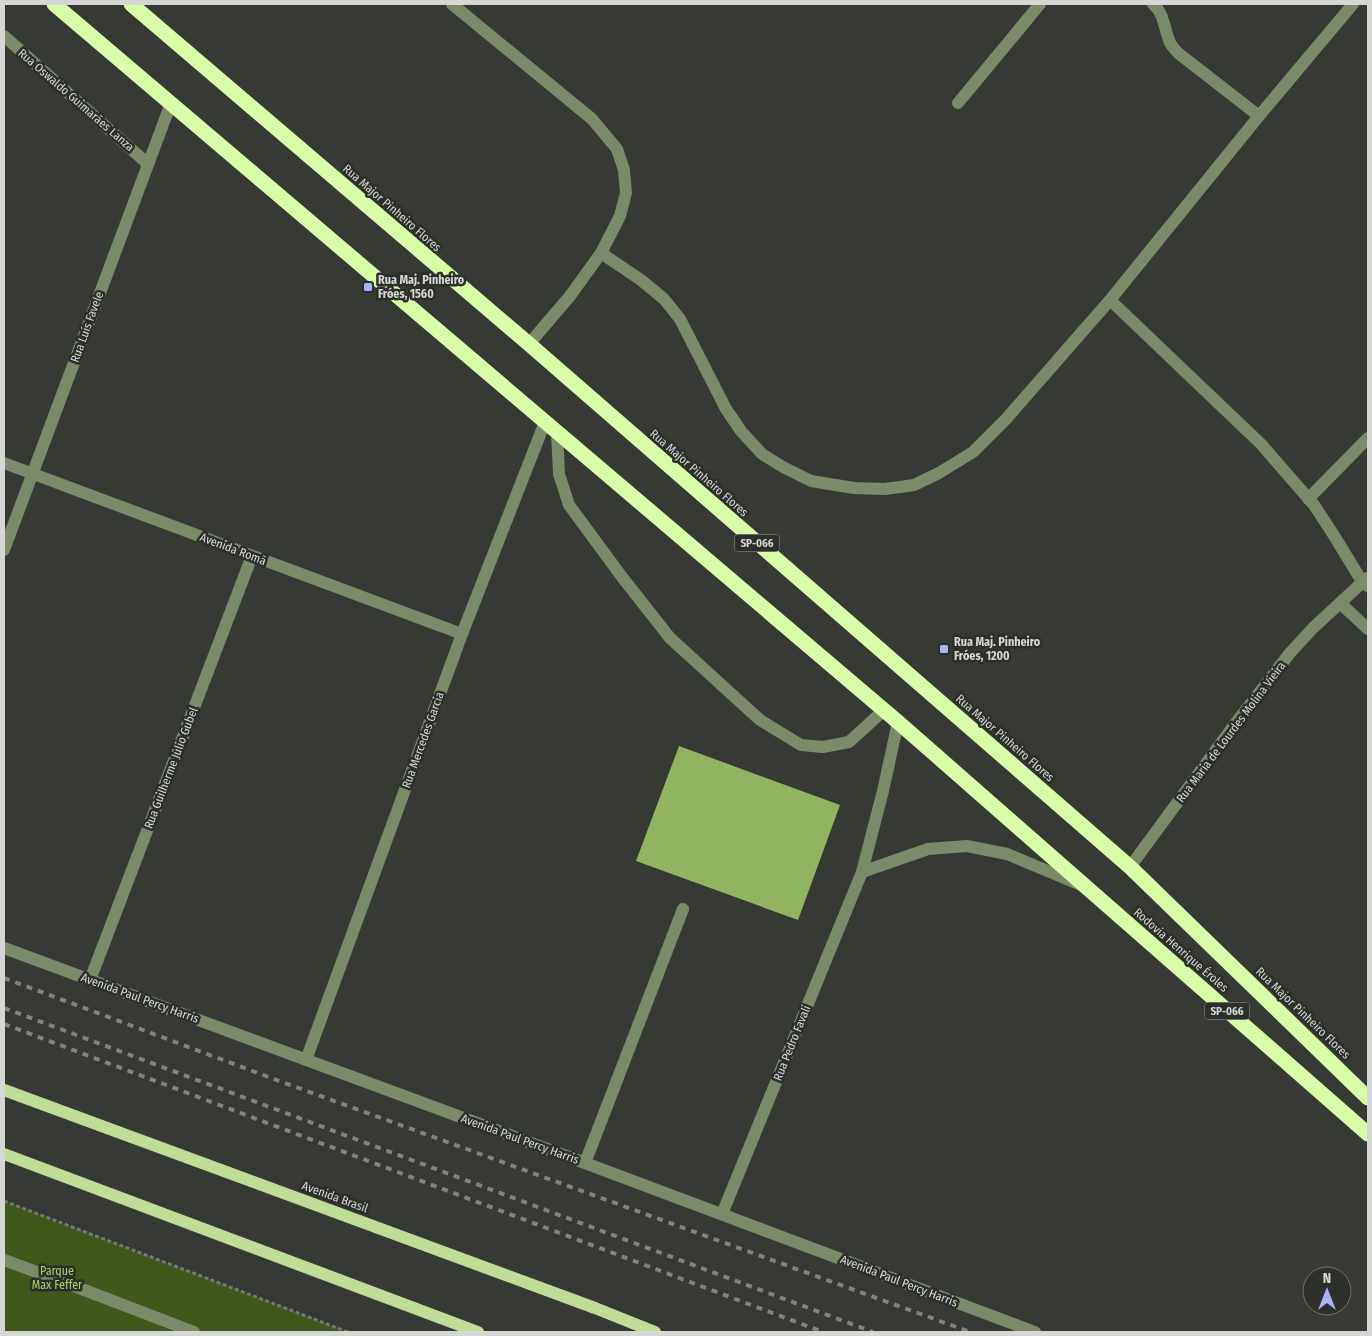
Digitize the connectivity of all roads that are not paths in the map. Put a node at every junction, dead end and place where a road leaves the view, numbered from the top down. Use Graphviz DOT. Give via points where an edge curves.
graph roads {
  1 [pos="54,4"];
  2 [pos="131,4"];
  3 [pos="452,4"];
  4 [pos="1040,4"];
  5 [pos="1153,4"];
  6 [pos="1353,4"];
  7 [pos="4,36"];
  8 [pos="171,103"];
  9 [pos="958,103"];
  10 [pos="1259,116"];
  11 [pos="148,164"];
  12 [pos="601,253"];
  13 [pos="1110,300"];
  14 [pos="528,344"];
  15 [pos="545,422"];
  16 [pos="557,432"];
  17 [pos="1368,438"];
  18 [pos="4,463"];
  19 [pos="32,474"];
  20 [pos="1308,499"];
  21 [pos="4,550"];
  22 [pos="252,556"];
  23 [pos="1366,582"];
  24 [pos="1340,603"];
  25 [pos="1368,629"];
  26 [pos="462,634"];
  27 [pos="884,710"];
  28 [pos="898,722"];
  29 [pos="1130,867"];
  30 [pos="862,872"];
  31 [pos="1086,888"];
  32 [pos="683,909"];
  33 [pos="4,948"];
  34 [pos="90,980"];
  35 [pos="306,1060"];
  36 [pos="1348,1078"];
  37 [pos="4,1090"];
  38 [pos="1368,1093"];
  39 [pos="1368,1098"];
  40 [pos="1368,1134"];
  41 [pos="4,1154"];
  42 [pos="585,1162"];
  43 [pos="722,1214"];
  44 [pos="4,1260"];
  45 [pos="194,1332"];
  46 [pos="478,1332"];
  47 [pos="655,1332"];
  48 [pos="1035,1332"];
  1 -- 8 [label="highway, SP-066"];
  2 -- 14 [label="highway, Rua Major Pinheiro Flores / SP-066"];
  3 -- 12 [label="street" via="592,119 617,149 624,170 626,193 620,216"];
  4 -- 9 [label="street"];
  5 -- 10 [label="street" via="1164,22 1169,42 1178,53"];
  6 -- 10 [label="street"];
  7 -- 11 [label="street, Rua Oswaldo Guimarães Lanza"];
  8 -- 11 [label="street, Rua Luís Favele"];
  8 -- 15 [label="highway, SP-066"];
  10 -- 13 [label="street"];
  11 -- 19 [label="street, Rua Luís Favele"];
  12 -- 13 [label="street" via="641,280 675,312 726,409 762,454 812,481 854,488 885,490 914,485 939,474 973,452"];
  12 -- 14 [label="street" via="570,296"];
  13 -- 20 [label="street" via="1261,444"];
  14 -- 29 [label="highway, Rua Major Pinheiro Flores / SP-066"];
  15 -- 16 [label="highway, SP-066"];
  15 -- 26 [label="street, Rua Mercedes Garcia"];
  16 -- 27 [label="highway, SP-066"];
  16 -- 27 [label="street" via="559,474 569,505 670,638 760,720 801,745 824,748 849,742"];
  17 -- 20 [label="street"];
  18 -- 19 [label="street, Avenida Romã"];
  19 -- 21 [label="street, Rua Luís Favele"];
  19 -- 22 [label="street, Avenida Romã"];
  20 -- 23 [label="street"];
  22 -- 26 [label="street, Avenida Romã"];
  22 -- 34 [label="street, Rua Guilherme Júlio Gubel"];
  23 -- 24 [label="street, Rua Maria de Lourdes Molina Vieira"];
  24 -- 25 [label="street"];
  24 -- 29 [label="street, Rua Maria de Lourdes Molina Vieira" via="1290,653"];
  26 -- 35 [label="street, Rua Mercedes Garcia"];
  27 -- 28 [label="highway, SP-066"];
  28 -- 30 [label="street, Rua Pedro Favali"];
  28 -- 31 [label="highway, SP-066"];
  29 -- 36 [label="highway, Rua Major Pinheiro Flores / SP-066"];
  30 -- 31 [label="street" via="928,849 967,846 1007,854"];
  30 -- 43 [label="street, Rua Pedro Favali"];
  31 -- 40 [label="highway, Rodovia Henrique Éroles / SP-066"];
  32 -- 42 [label="street"];
  33 -- 34 [label="street, Avenida Paul Percy Harris"];
  34 -- 35 [label="street, Avenida Paul Percy Harris"];
  35 -- 42 [label="street, Avenida Paul Percy Harris"];
  36 -- 38 [label="highway"];
  36 -- 39 [label="highway, Rua Major Pinheiro Flores / SP-066"];
  37 -- 47 [label="main road, Avenida Brasil"];
  41 -- 46 [label="main road"];
  42 -- 43 [label="street, Avenida Paul Percy Harris"];
  43 -- 48 [label="street, Avenida Paul Percy Harris"];
  44 -- 45 [label="street"];
}
